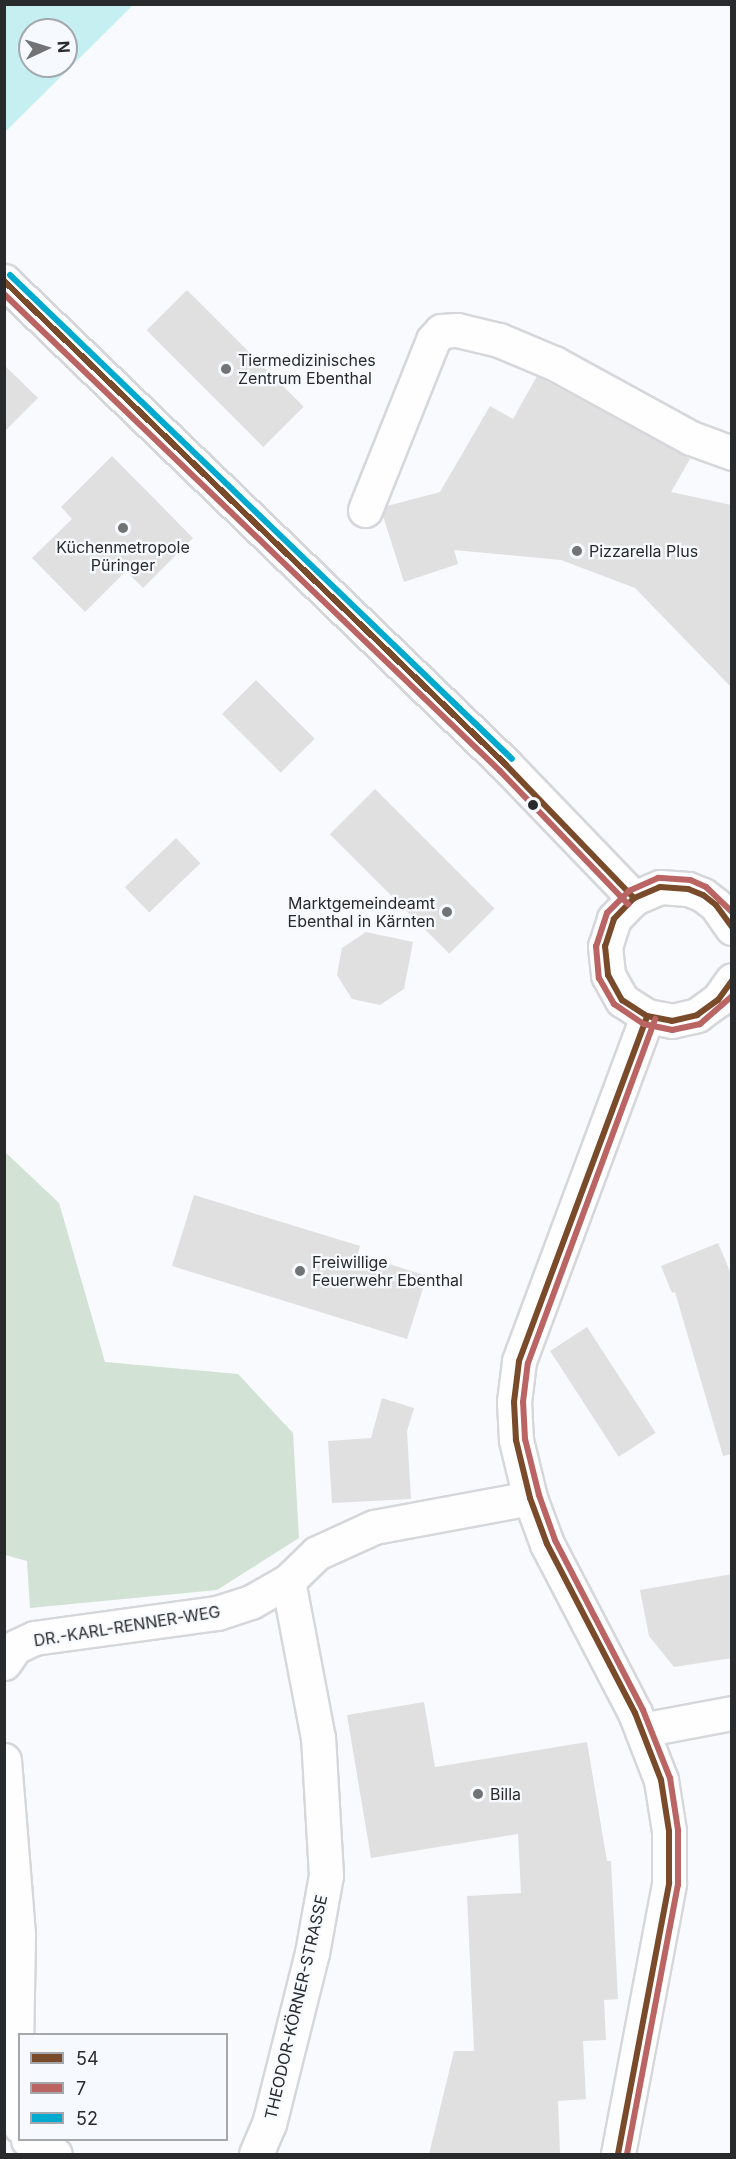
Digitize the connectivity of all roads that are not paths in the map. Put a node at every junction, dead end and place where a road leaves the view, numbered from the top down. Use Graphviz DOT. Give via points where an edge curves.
graph roads {
  1 [pos="4,281"];
  2 [pos="732,453"];
  3 [pos="366,510"];
  4 [pos="634,898"];
  5 [pos="732,927"];
  6 [pos="732,980"];
  7 [pos="647,1016"];
  8 [pos="530,1498"];
  9 [pos="288,1581"];
  10 [pos="4,1663"];
  11 [pos="732,1713"];
  12 [pos="642,1730"];
  13 [pos="4,1760"];
  14 [pos="18,2119"];
  15 [pos="30,2141"];
  16 [pos="55,2154"];
  17 [pos="256,2154"];
  18 [pos="618,2154"];
  1 -- 4 [label="main road" via="506,765"];
  2 -- 3 [label="main road" via="691,438 554,363 499,340 457,330 441,331 433,340"];
  4 -- 5 [label="main road" via="660,887 688,889 716,905"];
  4 -- 7 [label="main road" via="614,919 604,946 608,975 622,1000"];
  6 -- 7 [label="main road" via="718,1000 697,1015 672,1021"];
  7 -- 8 [label="main road" via="519,1361 514,1402 516,1440"];
  8 -- 9 [label="main road" via="374,1527 317,1553"];
  8 -- 12 [label="main road" via="547,1545"];
  9 -- 10 [label="main road, DR.-KARL-RENNER-WEG" via="251,1602 217,1613 34,1638 15,1647"];
  9 -- 17 [label="main road, THEODOR-KÖRNER-STRASSE" via="318,1738 326,1875 312,1953 278,2090"];
  11 -- 12 [label="main road"];
  12 -- 18 [label="main road" via="661,1780 669,1831 669,1883"];
  13 -- 14 [label="main road" via="17,1924"];
  15 -- 16 [label="main road" via="42,2151"];
}
